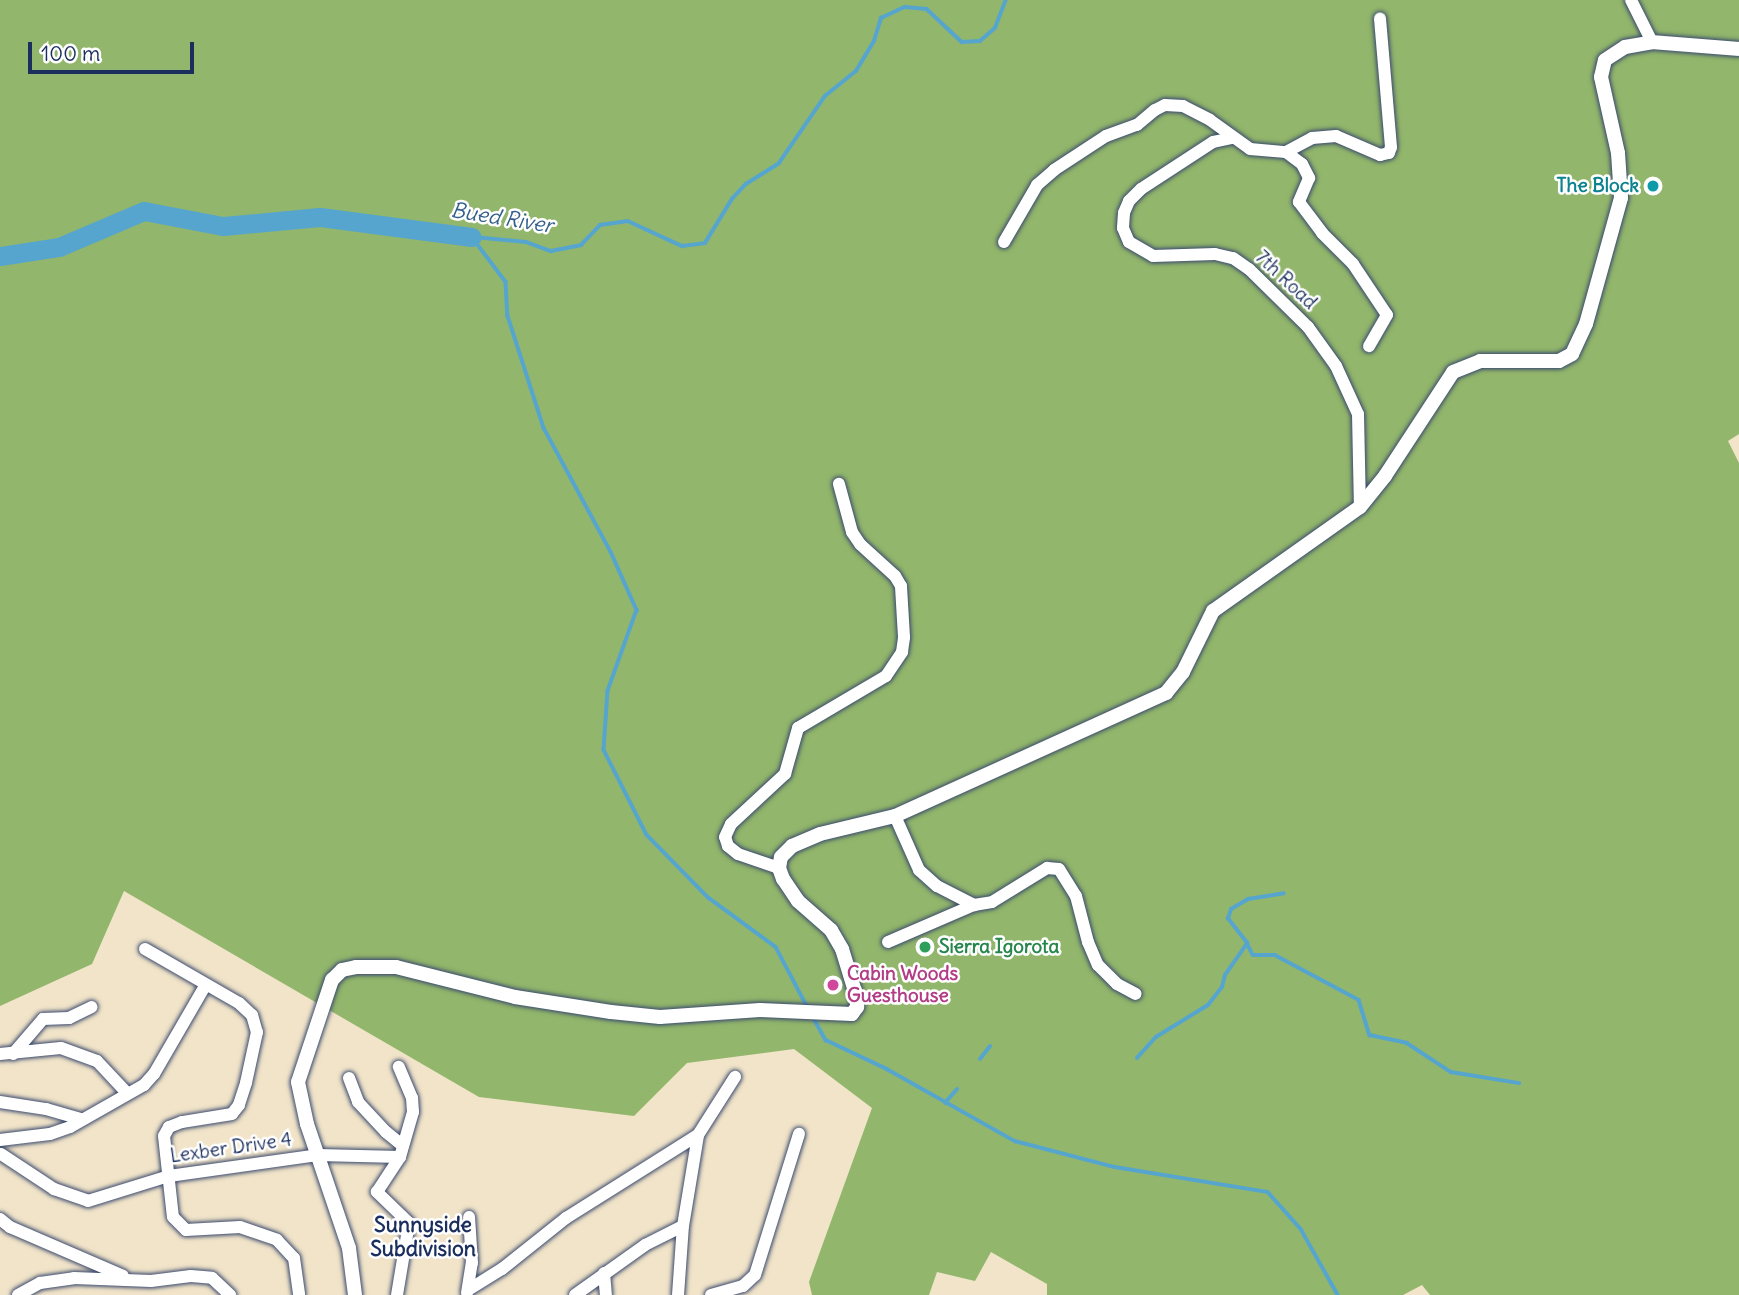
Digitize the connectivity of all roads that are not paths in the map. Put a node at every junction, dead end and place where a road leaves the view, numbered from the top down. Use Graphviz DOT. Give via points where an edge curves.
graph roads {
  1 [pos="1631,0"];
  2 [pos="1380,18"];
  3 [pos="1652,42"];
  4 [pos="1739,49"];
  5 [pos="1232,138"];
  6 [pos="1286,152"];
  7 [pos="1004,242"];
  8 [pos="1369,346"];
  9 [pos="839,484"];
  10 [pos="1360,507"];
  11 [pos="895,816"];
  12 [pos="779,868"];
  13 [pos="974,905"];
  14 [pos="888,942"];
  15 [pos="145,949"];
  16 [pos="205,986"];
  17 [pos="1136,994"];
  18 [pos="92,1007"];
  19 [pos="6,1054"];
  20 [pos="399,1067"];
  21 [pos="735,1077"];
  22 [pos="349,1078"];
  23 [pos="127,1093"];
  24 [pos="0,1102"];
  25 [pos="82,1119"];
  26 [pos="799,1134"];
  27 [pos="698,1135"];
  28 [pos="0,1140"];
  29 [pos="401,1151"];
  30 [pos="0,1154"];
  31 [pos="318,1155"];
  32 [pos="169,1176"];
  33 [pos="469,1217"];
  34 [pos="0,1219"];
  35 [pos="683,1226"];
  36 [pos="604,1273"];
  37 [pos="131,1280"];
  38 [pos="468,1293"];
  39 [pos="18,1295"];
  40 [pos="230,1295"];
  41 [pos="299,1295"];
  42 [pos="355,1295"];
  43 [pos="397,1295"];
  44 [pos="575,1295"];
  45 [pos="606,1295"];
  46 [pos="678,1295"];
  47 [pos="711,1295"];
  1 -- 3 [label="street"];
  2 -- 6 [label="street" via="1389,153 1380,155 1336,136 1312,138"];
  3 -- 4 [label="main road"];
  3 -- 10 [label="main road" via="1625,47 1605,60 1601,76 1618,153 1621,198 1586,324 1572,354 1559,361 1480,361 1453,372"];
  5 -- 6 [label="street" via="1259,151"];
  5 -- 7 [label="street" via="1192,109 1166,105 1137,125 1093,143 1054,170 1037,185"];
  5 -- 10 [label="street, 7th Road" via="1213,142 1141,190 1129,201 1123,228 1129,242 1153,256 1215,254 1233,258 1308,327 1336,366 1358,414"];
  6 -- 8 [label="street" via="1302,164 1309,178 1299,202 1353,264 1387,315"];
  9 -- 12 [label="street" via="852,532 901,586 904,638 895,664 876,685 803,723 785,774 731,824 726,837 729,846 738,854"];
  10 -- 11 [label="main road" via="1213,611 1183,672 1166,693"];
  11 -- 12 [label="main road" via="820,834 792,846 781,857"];
  11 -- 13 [label="street" via="919,870 937,886"];
  12 -- 31 [label="main road" via="798,901 831,930 853,980 855,1011 848,1015 760,1010 660,1017 515,997 396,967 342,970 332,980 298,1082"];
  13 -- 14 [label="street"];
  13 -- 17 [label="street" via="992,902 1047,868 1059,869 1076,896 1098,965 1117,984"];
  15 -- 16 [label="street"];
  16 -- 23 [label="street" via="154,1073"];
  16 -- 32 [label="street" via="239,1003 252,1015 257,1032 239,1105 223,1117 169,1127 163,1144"];
  18 -- 19 [label="street" via="69,1018 43,1019"];
  19 -- 23 [label="street" via="61,1048 97,1061"];
  20 -- 29 [label="street" via="413,1111"];
  21 -- 27 [label="street"];
  22 -- 29 [label="street" via="358,1102"];
  23 -- 25 [label="street"];
  24 -- 25 [label="street"];
  25 -- 28 [label="street" via="50,1134"];
  26 -- 47 [label="street" via="755,1275 743,1286"];
  27 -- 35 [label="street"];
  27 -- 38 [label="street" via="566,1218"];
  29 -- 31 [label="street, Lexber Drive 4"];
  29 -- 43 [label="street" via="377,1192 409,1223"];
  30 -- 32 [label="street, Lexber Drive 4" via="54,1189 88,1201"];
  31 -- 32 [label="street, Lexber Drive 4"];
  31 -- 42 [label="main road" via="349,1248"];
  32 -- 41 [label="street" via="178,1225 198,1232 240,1227 277,1240 294,1258"];
  33 -- 38 [label="street" via="472,1263"];
  34 -- 37 [label="street"];
  35 -- 36 [label="street"];
  35 -- 46 [label="street"];
  36 -- 44 [label="street"];
  36 -- 45 [label="street"];
  37 -- 39 [label="street" via="50,1281"];
  37 -- 40 [label="street" via="212,1278"];
}
